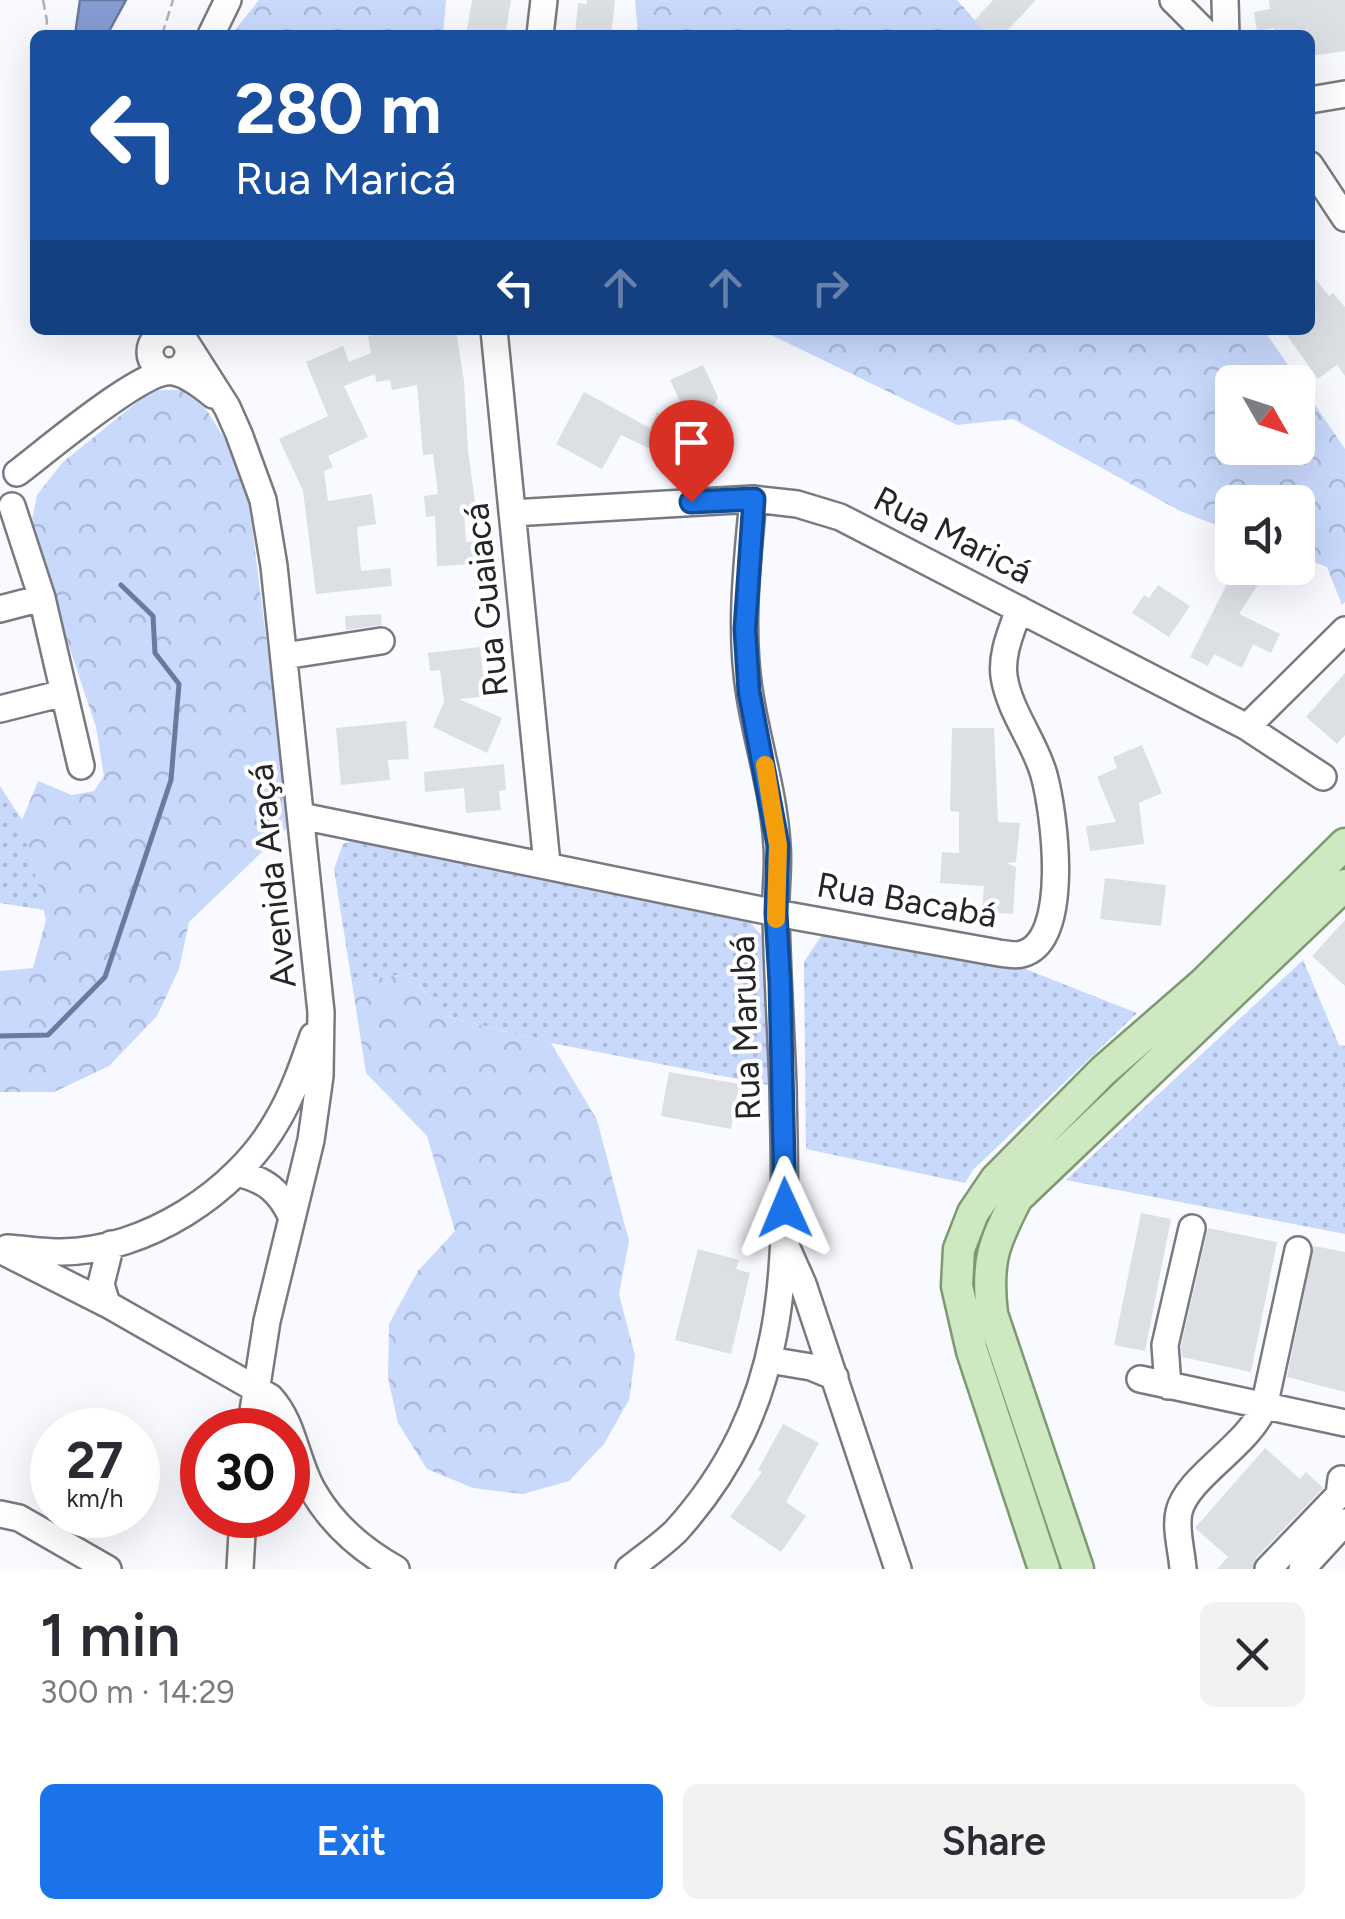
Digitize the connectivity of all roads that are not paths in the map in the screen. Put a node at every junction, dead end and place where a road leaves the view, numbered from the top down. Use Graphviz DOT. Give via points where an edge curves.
graph roads {
  1 [pos="228,0"];
  2 [pos="544,0"];
  3 [pos="1173,0"];
  4 [pos="1225,0"];
  5 [pos="213,30"];
  6 [pos="541,30"];
  7 [pos="1203,30"];
  8 [pos="1226,30"];
  9 [pos="1345,94"];
  10 [pos="1315,99"];
  11 [pos="1315,173"];
  12 [pos="1345,218"];
  13 [pos="494,335"];
  14 [pos="182,336"];
  15 [pos="152,337"];
  16 [pos="170,371"];
  17 [pos="128,389"];
  18 [pos="226,407"];
  19 [pos="8,469"];
  20 [pos="754,499"];
  21 [pos="6,508"];
  22 [pos="512,513"];
  23 [pos="42,598"];
  24 [pos="0,609"];
  25 [pos="1020,609"];
  26 [pos="1345,630"];
  27 [pos="381,641"];
  28 [pos="284,656"];
  29 [pos="64,694"];
  30 [pos="0,708"];
  31 [pos="1247,726"];
  32 [pos="81,766"];
  33 [pos="1323,776"];
  34 [pos="301,816"];
  35 [pos="1345,844"];
  36 [pos="547,864"];
  37 [pos="1345,885"];
  38 [pos="776,913"];
  39 [pos="322,1012"];
  40 [pos="1108,1067"];
  41 [pos="1131,1091"];
  42 [pos="237,1173"];
  43 [pos="292,1218"];
  44 [pos="1192,1228"];
  45 [pos="111,1244"];
  46 [pos="786,1246"];
  47 [pos="0,1249"];
  48 [pos="1298,1250"];
  49 [pos="107,1304"];
  50 [pos="769,1360"];
  51 [pos="835,1377"];
  52 [pos="1140,1379"];
  53 [pos="1168,1386"];
  54 [pos="256,1387"];
  55 [pos="1264,1407"];
  56 [pos="253,1408"];
  57 [pos="278,1408"];
  58 [pos="1345,1423"];
  59 [pos="1341,1479"];
  60 [pos="310,1496"];
  61 [pos="0,1514"];
  62 [pos="1345,1522"];
  63 [pos="242,1538"];
  64 [pos="108,1569"];
  65 [pos="240,1569"];
  66 [pos="396,1569"];
  67 [pos="629,1569"];
  68 [pos="898,1569"];
  69 [pos="1044,1569"];
  70 [pos="1078,1569"];
  71 [pos="1183,1569"];
  72 [pos="1268,1569"];
  73 [pos="1302,1569"];
  1 -- 5 [label="street"];
  2 -- 6 [label="street"];
  3 -- 7 [label="street"];
  4 -- 8 [label="street"];
  9 -- 10 [label="street"];
  11 -- 12 [label="street"];
  13 -- 22 [label="street, Rua Guaiacá"];
  14 -- 16 [label="street" via="186,360"];
  14 -- 18 [label="street, Avenida Araçá"];
  15 -- 16 [label="street" via="154,363"];
  15 -- 17 [label="street"];
  16 -- 17 [label="street"];
  16 -- 18 [label="street" via="192,379"];
  17 -- 19 [label="street"];
  18 -- 28 [label="street, Avenida Araçá" via="263,500"];
  19 -- 21 [label="street" via="22,487"];
  20 -- 22 [label="street, Rua Maricá"];
  20 -- 25 [label="street, Rua Maricá" via="840,517"];
  20 -- 38 [label="street, Rua Marubá" via="745,629 749,692 778,845"];
  21 -- 23 [label="street"];
  22 -- 36 [label="street, Rua Guaiacá"];
  23 -- 24 [label="street"];
  23 -- 29 [label="street"];
  25 -- 31 [label="street, Rua Maricá"];
  25 -- 38 [label="street, Rua Bacabá" via="1006,646 1004,676 1044,774 1055,834 1056,885 1037,945 1022,954 999,954"];
  26 -- 31 [label="street"];
  27 -- 28 [label="street"];
  28 -- 34 [label="street, Avenida Araçá"];
  29 -- 30 [label="street"];
  29 -- 32 [label="street"];
  31 -- 33 [label="street, Rua Maricá"];
  34 -- 36 [label="street, Rua Bacabá"];
  34 -- 39 [label="street, Avenida Araçá"];
  35 -- 40 [label="main road"];
  36 -- 38 [label="street, Rua Bacabá"];
  37 -- 41 [label="main road"];
  38 -- 46 [label="street, Rua Marubá"];
  39 -- 42 [label="street" via="276,1124"];
  39 -- 43 [label="street, Avenida Araçá" via="311,1140"];
  40 -- 41 [label="main road"];
  40 -- 69 [label="main road" via="996,1179 959,1249 957,1286 972,1351"];
  41 -- 70 [label="main road" via="1017,1198 988,1275 992,1314"];
  42 -- 43 [label="street" via="273,1187"];
  42 -- 45 [label="street" via="190,1210"];
  43 -- 54 [label="street, Avenida Araçá"];
  44 -- 53 [label="street" via="1165,1345"];
  45 -- 47 [label="street" via="63,1252"];
  45 -- 49 [label="street" via="101,1284"];
  46 -- 50 [label="street, Rua Marubá"];
  46 -- 51 [label="street"];
  47 -- 49 [label="street"];
  48 -- 55 [label="street"];
  49 -- 54 [label="street"];
  50 -- 51 [label="street"];
  50 -- 67 [label="street, Rua Marubá" via="746,1425 716,1480 674,1533"];
  51 -- 68 [label="street"];
  52 -- 53 [label="street"];
  53 -- 55 [label="street"];
  54 -- 56 [label="street, Avenida Araçá"];
  54 -- 57 [label="street"];
  55 -- 58 [label="street"];
  55 -- 71 [label="street" via="1256,1426 1190,1492 1179,1512"];
  59 -- 72 [label="street" via="1339,1495"];
  60 -- 66 [label="street"];
  61 -- 64 [label="street"];
  62 -- 73 [label="street"];
  63 -- 65 [label="street"];
}
